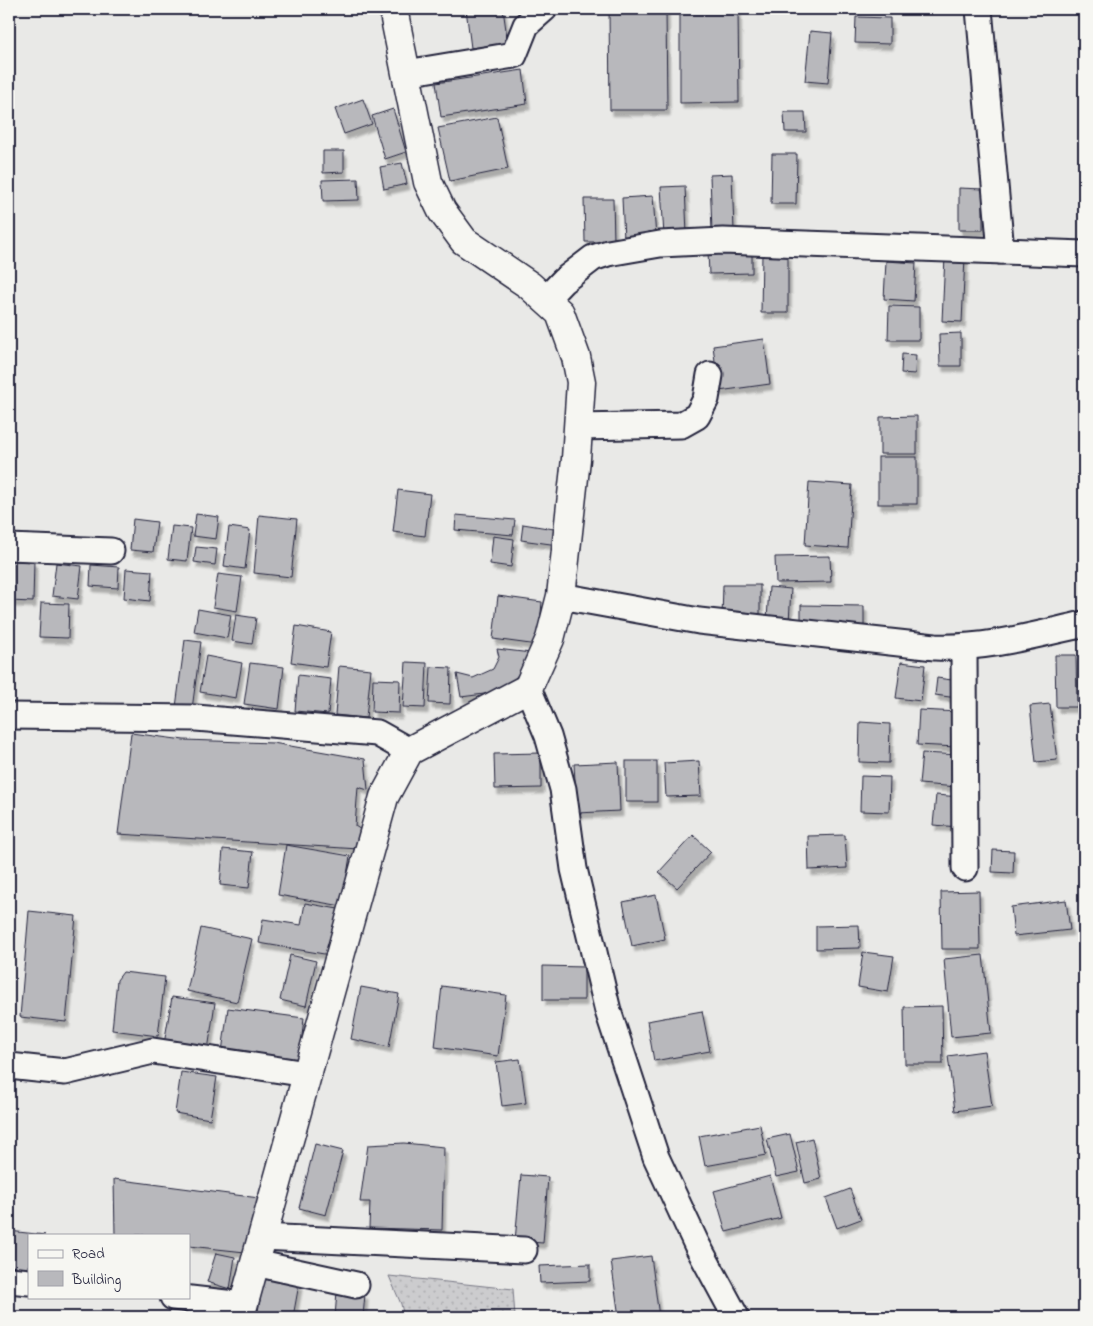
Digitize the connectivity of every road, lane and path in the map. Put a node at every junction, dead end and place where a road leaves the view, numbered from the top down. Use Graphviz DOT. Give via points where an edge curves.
graph roads {
  1 [pos="393,9"];
  2 [pos="544,9"];
  3 [pos="978,9"];
  4 [pos="406,73"];
  5 [pos="1000,251"];
  6 [pos="1084,254"];
  7 [pos="545,300"];
  8 [pos="710,374"];
  9 [pos="578,427"];
  10 [pos="9,546"];
  11 [pos="111,550"];
  12 [pos="561,596"];
  13 [pos="1084,624"];
  14 [pos="964,648"];
  15 [pos="528,688"];
  16 [pos="9,716"];
  17 [pos="409,751"];
  18 [pos="965,868"];
  19 [pos="9,1066"];
  20 [pos="307,1074"];
  21 [pos="262,1237"];
  22 [pos="524,1250"];
  23 [pos="255,1263"];
  24 [pos="9,1280"];
  25 [pos="28,1282"];
  26 [pos="356,1285"];
  27 [pos="178,1298"];
  28 [pos="242,1311"];
  29 [pos="736,1317"];
  1 -- 4 [label="street"];
  2 -- 4 [label="street" via="526,25 514,55"];
  3 -- 5 [label="street"];
  4 -- 7 [label="street" via="428,182 442,210 464,241 529,284"];
  5 -- 6 [label="street"];
  5 -- 7 [label="street" via="722,240 660,244 593,258"];
  7 -- 9 [label="street" via="560,313 576,357 581,382"];
  8 -- 9 [label="street" via="706,399 697,416 681,425"];
  9 -- 12 [label="street"];
  10 -- 11 [label="street"];
  12 -- 14 [label="street" via="700,621"];
  12 -- 15 [label="street" via="550,639"];
  13 -- 14 [label="street"];
  14 -- 18 [label="street"];
  15 -- 17 [label="street"];
  15 -- 29 [label="street" via="548,736 563,789 574,869 608,1011 656,1157 696,1243"];
  16 -- 17 [label="street" via="196,718 377,733"];
  17 -- 20 [label="street" via="384,797"];
  19 -- 20 [label="street" via="65,1072 153,1051"];
  20 -- 21 [label="street"];
  21 -- 22 [label="street"];
  21 -- 23 [label="street"];
  23 -- 26 [label="street"];
  23 -- 28 [label="street"];
  24 -- 25 [label="street"];
  27 -- 28 [label="street"];
}
